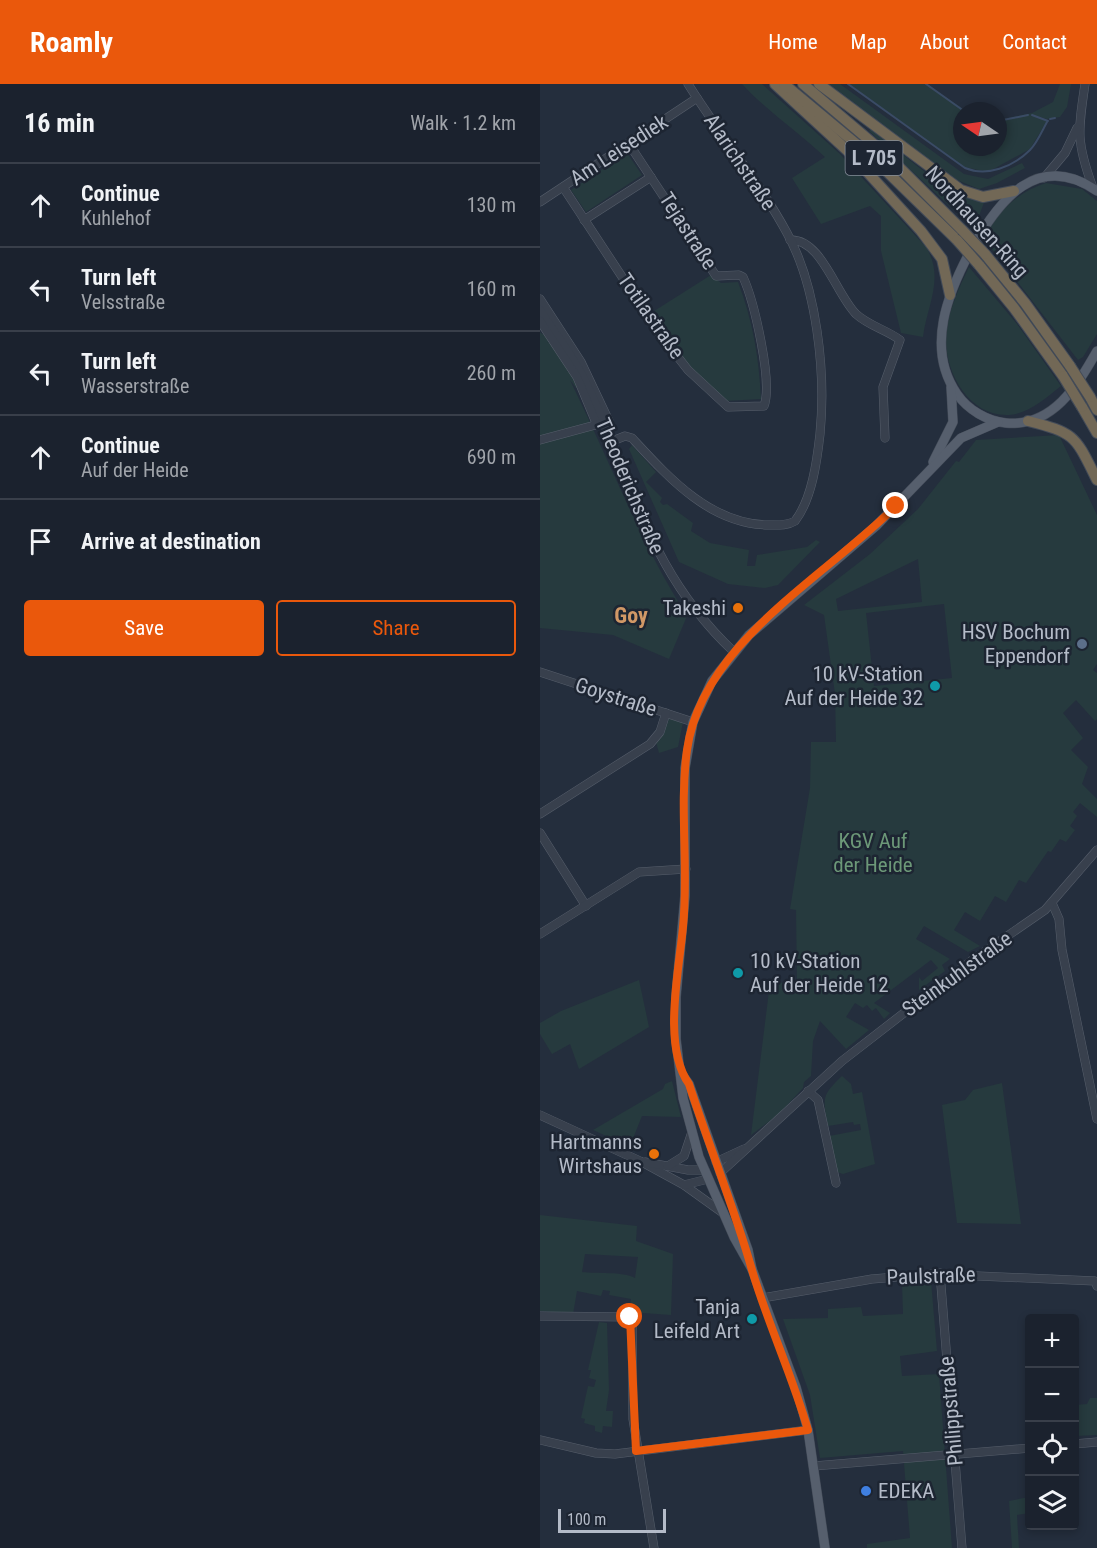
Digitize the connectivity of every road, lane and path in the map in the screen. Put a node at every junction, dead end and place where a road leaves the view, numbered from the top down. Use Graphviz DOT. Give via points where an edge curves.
graph roads {
  1 [pos="688,84"];
  2 [pos="775,84"];
  3 [pos="784,84"];
  4 [pos="803,84"];
  5 [pos="819,84"];
  6 [pos="1085,84"];
  7 [pos="697,98"];
  8 [pos="1079,123"];
  9 [pos="629,144"];
  10 [pos="651,177"];
  11 [pos="1044,178"];
  12 [pos="563,187"];
  13 [pos="1095,189"];
  14 [pos="1014,191"];
  15 [pos="540,202"];
  16 [pos="584,219"];
  17 [pos="959,235"];
  18 [pos="790,240"];
  19 [pos="950,295"];
  20 [pos="540,299"];
  21 [pos="540,310"];
  22 [pos="540,321"];
  23 [pos="1097,351"];
  24 [pos="951,385"];
  25 [pos="764,406"];
  26 [pos="1097,410"];
  27 [pos="1028,421"];
  28 [pos="998,422"];
  29 [pos="603,423"];
  30 [pos="1097,433"];
  31 [pos="885,438"];
  32 [pos="540,440"];
  33 [pos="610,442"];
  34 [pos="926,474"];
  35 [pos="1097,480"];
  36 [pos="734,652"];
  37 [pos="540,672"];
  38 [pos="666,713"];
  39 [pos="693,722"];
  40 [pos="540,814"];
  41 [pos="540,833"];
  42 [pos="1097,850"];
  43 [pos="686,869"];
  44 [pos="1052,903"];
  45 [pos="586,906"];
  46 [pos="540,934"];
  47 [pos="682,1074"];
  48 [pos="808,1090"];
  49 [pos="540,1115"];
  50 [pos="1097,1119"];
  51 [pos="692,1131"];
  52 [pos="745,1149"];
  53 [pos="640,1161"];
  54 [pos="716,1162"];
  55 [pos="668,1166"];
  56 [pos="720,1173"];
  57 [pos="706,1175"];
  58 [pos="836,1183"];
  59 [pos="684,1185"];
  60 [pos="723,1213"];
  61 [pos="752,1269"];
  62 [pos="939,1274"];
  63 [pos="1096,1282"];
  64 [pos="762,1298"];
  65 [pos="540,1316"];
  66 [pos="808,1430"];
  67 [pos="540,1440"];
  68 [pos="1097,1442"];
  69 [pos="1079,1444"];
  70 [pos="1025,1448"];
  71 [pos="636,1451"];
  72 [pos="954,1455"];
  73 [pos="814,1467"];
  74 [pos="654,1548"];
  75 [pos="825,1548"];
  76 [pos="962,1548"];
  1 -- 7 [label="street, Alarichstraße"];
  2 -- 19 [label="highway" via="850,153 921,231 942,259"];
  3 -- 17 [label="highway, Nordhausen-Ring / L 705"];
  4 -- 17 [label="highway, Nordhausen-Ring / L 705" via="889,157"];
  5 -- 14 [label="highway" via="961,190 983,196"];
  6 -- 8 [label="street"];
  7 -- 9 [label="street, Am Leisediek"];
  7 -- 18 [label="street, Alarichstraße"];
  8 -- 11 [label="street" via="1065,153"];
  8 -- 13 [label="street" via="1080,154"];
  9 -- 10 [label="street, Tejastraße"];
  9 -- 12 [label="street, Am Leisediek"];
  10 -- 16 [label="street, Am Leisediek"];
  10 -- 25 [label="street, Tejastraße" via="716,276 743,277 764,364"];
  11 -- 13 [label="main road" via="1071,178"];
  11 -- 14 [label="main road"];
  12 -- 15 [label="street, Am Leisediek"];
  12 -- 16 [label="street, Totilastraße"];
  14 -- 19 [label="main road" via="992,214"];
  16 -- 25 [label="street, Totilastraße" via="688,370 728,407"];
  17 -- 26 [label="highway, Nordhausen-Ring / L 705, bridge" via="985,254 1070,366"];
  17 -- 30 [label="highway, Nordhausen-Ring / L 705, bridge" via="1063,376"];
  18 -- 31 [label="street" via="811,245 857,315 900,340 883,387"];
  18 -- 33 [label="street, Alarichstraße" via="817,333 822,402 816,459 803,508 795,521 763,525 722,515 681,487 632,438 626,436"];
  19 -- 24 [label="main road" via="941,350"];
  20 -- 29 [label="street, Theoderichstraße" via="581,362"];
  21 -- 29 [label="street, Theoderichstraße" via="582,374"];
  22 -- 29 [label="street, Theoderichstraße"];
  23 -- 27 [label="main road" via="1064,401"];
  24 -- 28 [label="main road" via="967,406"];
  24 -- 34 [label="main road" via="953,422"];
  27 -- 28 [label="main road"];
  27 -- 35 [label="highway" via="1068,434"];
  28 -- 34 [label="main road" via="962,438"];
  29 -- 32 [label="street"];
  29 -- 33 [label="street, Theoderichstraße"];
  33 -- 36 [label="street, Theoderichstraße" via="668,573 706,626"];
  34 -- 36 [label="main road" via="876,526 765,620"];
  36 -- 39 [label="main road" via="712,681"];
  37 -- 38 [label="street, Goystraße"];
  38 -- 39 [label="street, Goystraße"];
  38 -- 40 [label="street" via="660,732 650,744"];
  39 -- 43 [label="main road" via="685,768"];
  41 -- 45 [label="street"];
  42 -- 44 [label="street, Steinkuhlstraße"];
  43 -- 45 [label="street" via="644,869"];
  43 -- 47 [label="main road" via="675,1023"];
  44 -- 48 [label="street, Steinkuhlstraße" via="923,998"];
  44 -- 50 [label="street" via="1059,919"];
  45 -- 46 [label="street"];
  47 -- 51 [label="main road"];
  47 -- 54 [label="main road"];
  48 -- 52 [label="street, Steinkuhlstraße"];
  48 -- 58 [label="street" via="818,1100"];
  49 -- 53 [label="street"];
  51 -- 55 [label="street" via="684,1156"];
  51 -- 57 [label="main road"];
  52 -- 54 [label="street, Steinkuhlstraße"];
  52 -- 56 [label="street, Steinkuhlstraße"];
  53 -- 55 [label="street"];
  53 -- 59 [label="street"];
  54 -- 56 [label="main road"];
  54 -- 57 [label="main road"];
  55 -- 57 [label="street"];
  56 -- 57 [label="main road"];
  56 -- 61 [label="main road"];
  57 -- 59 [label="street"];
  57 -- 60 [label="main road"];
  59 -- 60 [label="street"];
  60 -- 61 [label="main road"];
  61 -- 64 [label="main road"];
  62 -- 63 [label="street, Paulstraße"];
  62 -- 64 [label="street, Paulstraße" via="872,1279"];
  62 -- 72 [label="street, Philippstraße"];
  64 -- 66 [label="main road"];
  65 -- 71 [label="street" via="632,1319"];
  66 -- 71 [label="street"];
  66 -- 73 [label="main road"];
  67 -- 71 [label="street" via="606,1454"];
  68 -- 69 [label="street"];
  70 -- 72 [label="street"];
  71 -- 74 [label="street"];
  72 -- 73 [label="street"];
  72 -- 76 [label="street, Philippstraße"];
  73 -- 75 [label="main road"];
}
